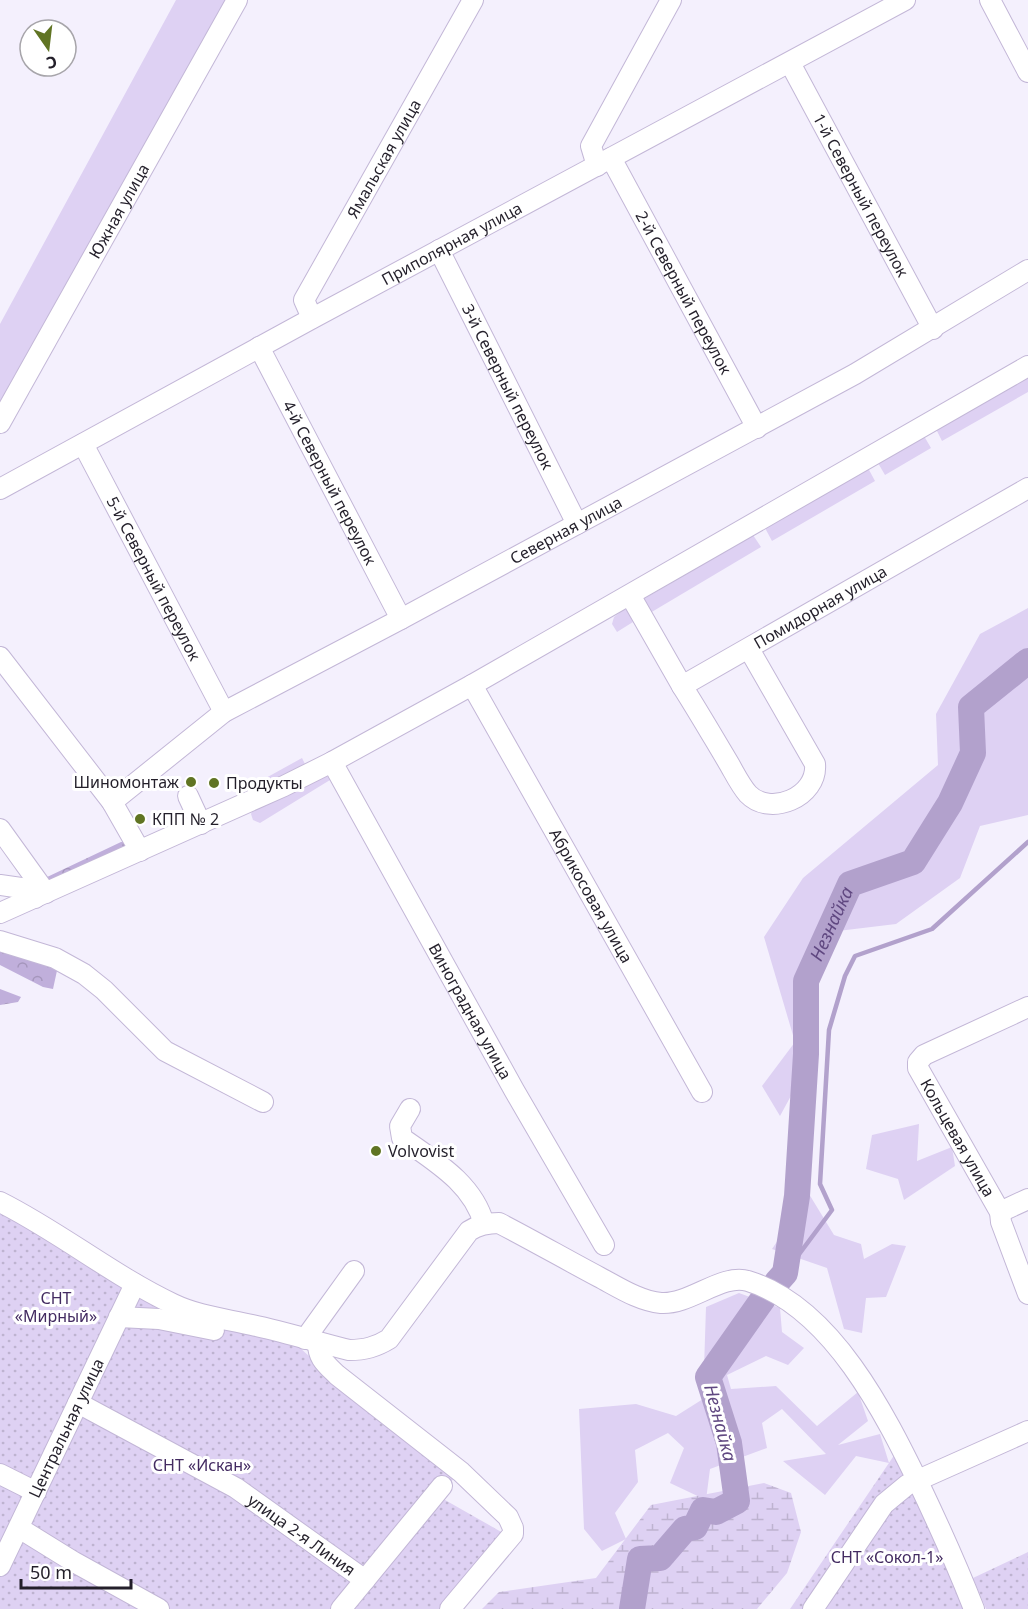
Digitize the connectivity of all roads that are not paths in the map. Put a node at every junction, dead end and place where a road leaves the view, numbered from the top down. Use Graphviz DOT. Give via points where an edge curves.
graph roads {
  1 [pos="237,0"];
  2 [pos="473,0"];
  3 [pos="671,0"];
  4 [pos="905,0"];
  5 [pos="990,0"];
  6 [pos="790,63"];
  7 [pos="1028,72"];
  8 [pos="604,162"];
  9 [pos="439,250"];
  10 [pos="1028,270"];
  11 [pos="312,318"];
  12 [pos="933,329"];
  13 [pos="259,347"];
  14 [pos="1028,366"];
  15 [pos="0,423"];
  16 [pos="757,428"];
  17 [pos="83,444"];
  18 [pos="1028,488"];
  19 [pos="0,489"];
  20 [pos="577,524"];
  21 [pos="630,595"];
  22 [pos="401,619"];
  23 [pos="749,649"];
  24 [pos="0,657"];
  25 [pos="682,686"];
  26 [pos="476,692"];
  27 [pos="224,712"];
  28 [pos="335,769"];
  29 [pos="188,796"];
  30 [pos="112,802"];
  31 [pos="201,824"];
  32 [pos="0,829"];
  33 [pos="140,851"];
  34 [pos="0,885"];
  35 [pos="40,895"];
  36 [pos="0,913"];
  37 [pos="0,941"];
  38 [pos="1028,1007"];
  39 [pos="702,1092"];
  40 [pos="263,1102"];
  41 [pos="410,1109"];
  42 [pos="1028,1199"];
  43 [pos="0,1202"];
  44 [pos="1000,1212"];
  45 [pos="484,1224"];
  46 [pos="604,1245"];
  47 [pos="354,1271"];
  48 [pos="134,1287"];
  49 [pos="1028,1294"];
  50 [pos="119,1317"];
  51 [pos="312,1340"];
  52 [pos="278,1342"];
  53 [pos="78,1404"];
  54 [pos="1028,1431"];
  55 [pos="0,1474"];
  56 [pos="917,1480"];
  57 [pos="442,1486"];
  58 [pos="36,1492"];
  59 [pos="19,1528"];
  60 [pos="0,1566"];
  61 [pos="365,1580"];
  62 [pos="159,1609"];
  63 [pos="341,1609"];
  64 [pos="450,1609"];
  65 [pos="813,1609"];
  66 [pos="974,1609"];
  1 -- 15 [label="street, Южная улица"];
  2 -- 11 [label="street, Ямальская улица" via="304,300"];
  3 -- 8 [label="street" via="591,146"];
  4 -- 6 [label="street, Приполярная улица"];
  5 -- 7 [label="street"];
  6 -- 8 [label="street, Приполярная улица"];
  6 -- 12 [label="street, 1-й Северный переулок"];
  8 -- 9 [label="street, Приполярная улица"];
  8 -- 16 [label="street, 2-й Северный переулок"];
  9 -- 11 [label="street, Приполярная улица"];
  9 -- 20 [label="street, 3-й Северный переулок"];
  10 -- 12 [label="street, Северная улица"];
  11 -- 13 [label="street, Приполярная улица"];
  12 -- 16 [label="street, Северная улица"];
  13 -- 17 [label="street, Приполярная улица"];
  13 -- 22 [label="street, 4-й Северный переулок"];
  14 -- 21 [label="street"];
  16 -- 20 [label="street, Северная улица"];
  17 -- 19 [label="street, Приполярная улица"];
  17 -- 27 [label="street, 5-й Северный переулок"];
  18 -- 23 [label="street, Помидорная улица"];
  20 -- 22 [label="street, Северная улица"];
  21 -- 25 [label="street"];
  21 -- 26 [label="street"];
  22 -- 27 [label="street, Северная улица"];
  23 -- 25 [label="street, Помидорная улица"];
  23 -- 25 [label="street" via="815,764 809,785 790,801 765,804 747,793"];
  24 -- 30 [label="street"];
  26 -- 28 [label="street"];
  26 -- 39 [label="street, Абрикосовая улица"];
  27 -- 30 [label="street, Северная улица"];
  28 -- 31 [label="street"];
  28 -- 46 [label="street, Виноградная улица"];
  29 -- 31 [label="street"];
  30 -- 33 [label="street"];
  31 -- 33 [label="street"];
  32 -- 35 [label="street"];
  33 -- 35 [label="street"];
  34 -- 35 [label="street"];
  35 -- 36 [label="street"];
  37 -- 40 [label="street" via="55,958 84,974 165,1052"];
  38 -- 44 [label="street, Кольцевая улица" via="924,1055 918,1062"];
  41 -- 45 [label="street" via="400,1126 402,1138 446,1169 468,1191"];
  42 -- 44 [label="street"];
  43 -- 48 [label="street"];
  44 -- 49 [label="street, Кольцевая улица"];
  45 -- 51 [label="street" via="469,1231 390,1339 363,1350"];
  45 -- 56 [label="street" via="499,1223 646,1300 674,1303 724,1283 745,1280 793,1303 863,1380"];
  47 -- 51 [label="street"];
  48 -- 50 [label="street, Центральная улица"];
  48 -- 51 [label="street" via="187,1310"];
  50 -- 52 [label="street" via="159,1319"];
  50 -- 53 [label="street, Центральная улица"];
  51 -- 64 [label="street" via="320,1357 337,1375 461,1472 508,1517 513,1534"];
  53 -- 58 [label="street, Центральная улица"];
  53 -- 61 [label="street, улица 2-я Линия" via="236,1488"];
  54 -- 56 [label="street"];
  55 -- 58 [label="street"];
  56 -- 65 [label="street" via="885,1504"];
  56 -- 66 [label="street"];
  57 -- 61 [label="street"];
  58 -- 59 [label="street, Центральная улица"];
  59 -- 60 [label="street, Центральная улица"];
  59 -- 62 [label="street"];
  61 -- 63 [label="street"];
}
